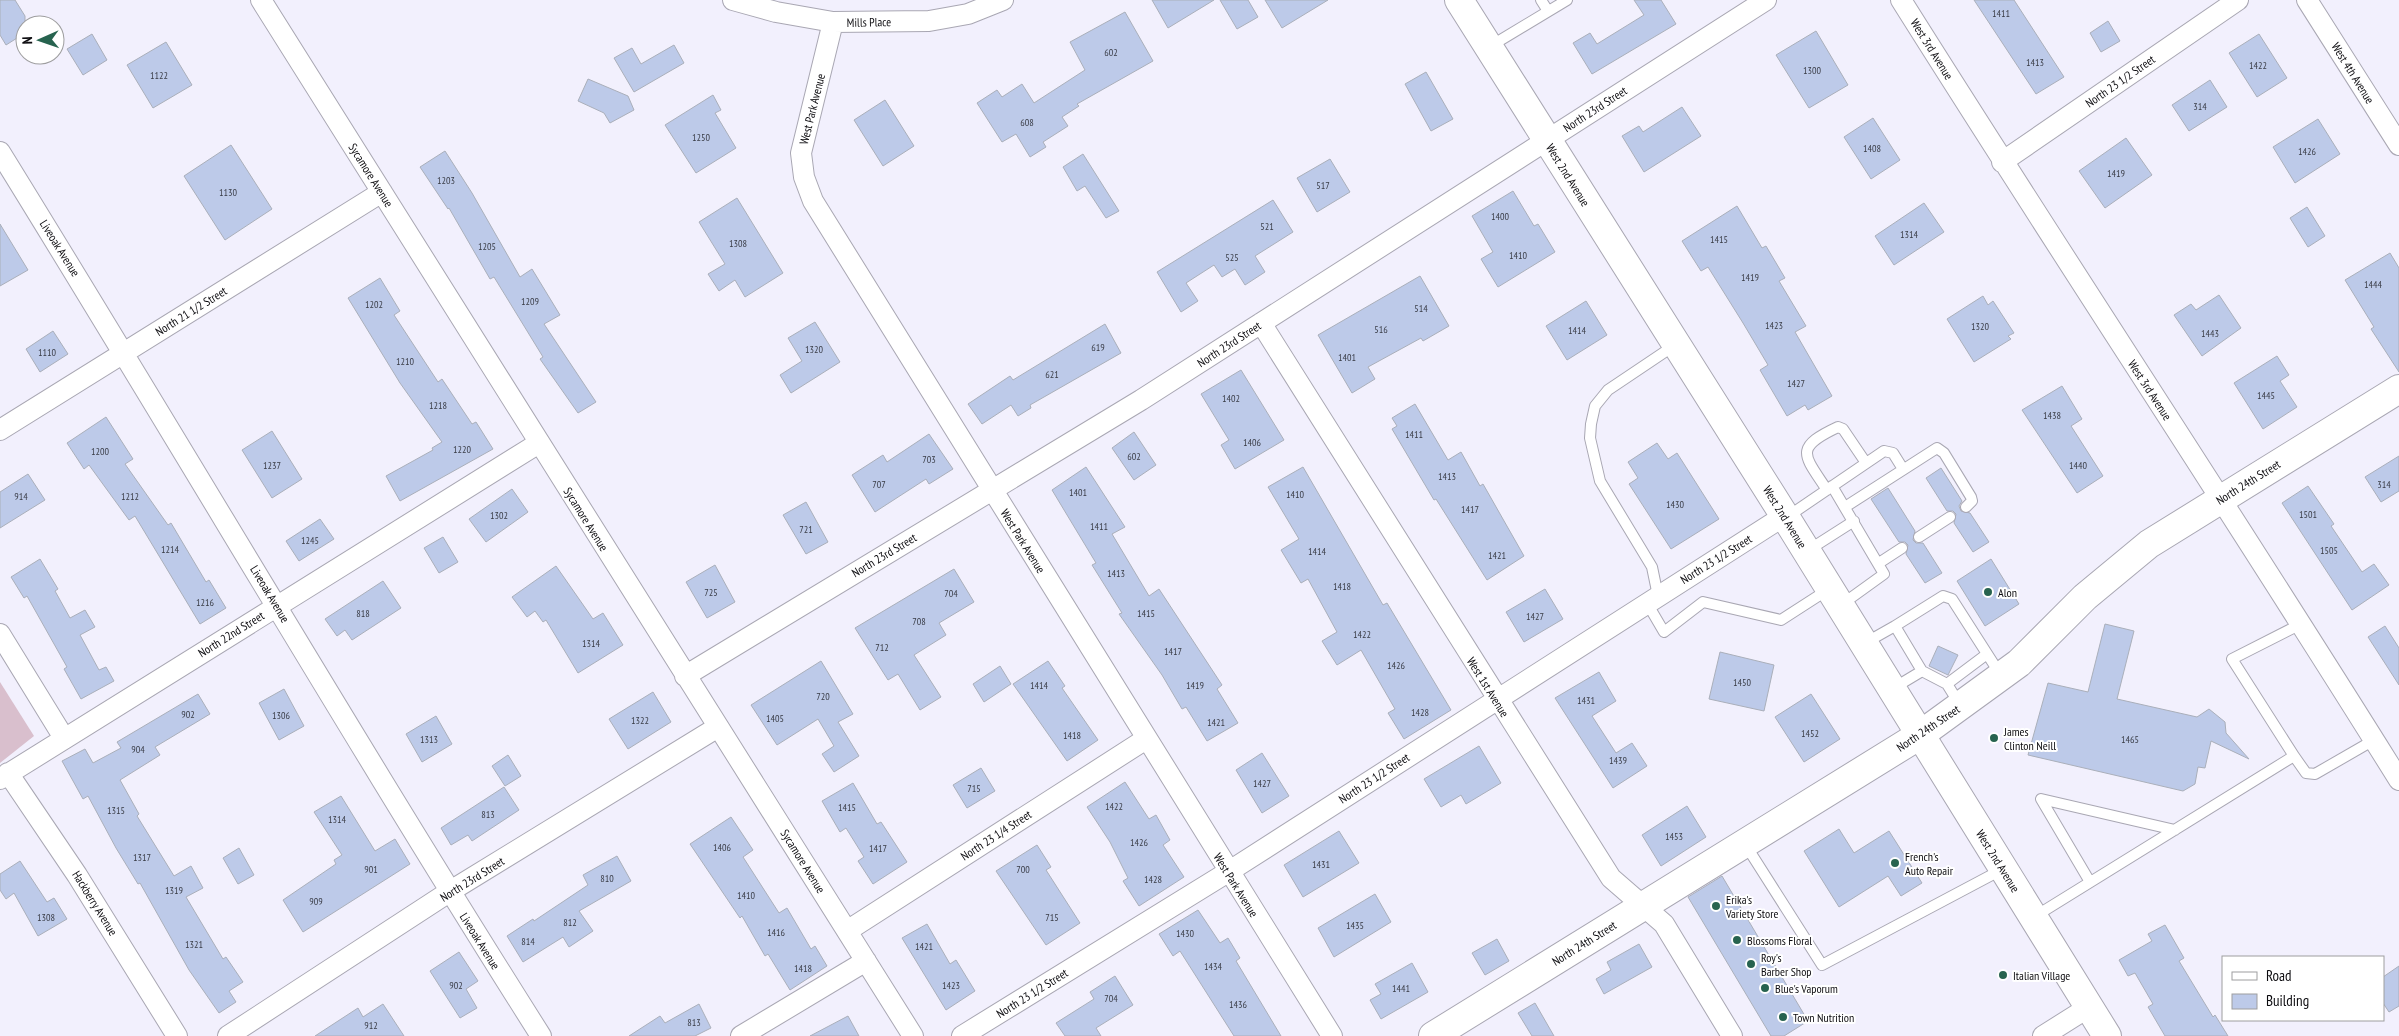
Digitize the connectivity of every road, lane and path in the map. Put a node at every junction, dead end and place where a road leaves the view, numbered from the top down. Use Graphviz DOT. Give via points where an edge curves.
graph roads {
  1 [pos="262,0"];
  2 [pos="733,0"];
  3 [pos="1003,0"];
  4 [pos="1459,0"];
  5 [pos="1541,0"];
  6 [pos="1567,0"];
  7 [pos="1766,0"];
  8 [pos="1901,0"];
  9 [pos="2238,0"];
  10 [pos="2308,0"];
  11 [pos="1548,12"];
  12 [pos="833,22"];
  13 [pos="1488,47"];
  14 [pos="1546,140"];
  15 [pos="2399,145"];
  16 [pos="0,152"];
  17 [pos="2002,162"];
  18 [pos="382,192"];
  19 [pos="1261,323"];
  20 [pos="1676,344"];
  21 [pos="124,353"];
  22 [pos="2399,389"];
  23 [pos="0,430"];
  24 [pos="539,443"];
  25 [pos="1866,463"];
  26 [pos="1903,469"];
  27 [pos="1830,488"];
  28 [pos="991,490"];
  29 [pos="2221,499"];
  30 [pos="1969,504"];
  31 [pos="1845,507"];
  32 [pos="1785,517"];
  33 [pos="1950,517"];
  34 [pos="1854,521"];
  35 [pos="1919,537"];
  36 [pos="1902,548"];
  37 [pos="1807,552"];
  38 [pos="1879,563"];
  39 [pos="1834,597"];
  40 [pos="1652,600"];
  41 [pos="277,606"];
  42 [pos="2301,624"];
  43 [pos="1895,626"];
  44 [pos="0,634"];
  45 [pos="1864,644"];
  46 [pos="1987,654"];
  47 [pos="1922,671"];
  48 [pos="686,676"];
  49 [pos="2001,677"];
  50 [pos="1892,689"];
  51 [pos="1954,695"];
  52 [pos="1496,699"];
  53 [pos="718,726"];
  54 [pos="1920,735"];
  55 [pos="64,738"];
  56 [pos="1146,739"];
  57 [pos="2374,740"];
  58 [pos="2294,756"];
  59 [pos="4,776"];
  60 [pos="2399,780"];
  61 [pos="2176,830"];
  62 [pos="1744,843"];
  63 [pos="2003,869"];
  64 [pos="1228,872"];
  65 [pos="2090,882"];
  66 [pos="449,892"];
  67 [pos="1644,906"];
  68 [pos="2033,918"];
  69 [pos="847,931"];
  70 [pos="866,961"];
  71 [pos="2089,1007"];
  72 [pos="177,1036"];
  73 [pos="228,1036"];
  74 [pos="541,1036"];
  75 [pos="741,1036"];
  76 [pos="913,1036"];
  77 [pos="962,1036"];
  78 [pos="1332,1036"];
  79 [pos="1433,1036"];
  80 [pos="1732,1036"];
  81 [pos="2043,1036"];
  82 [pos="2107,1036"];
  1 -- 18 [label="street, Sycamore Avenue"];
  2 -- 12 [label="street, Mills Place"];
  3 -- 12 [label="street, Mills Place" via="968,14 929,21"];
  4 -- 13 [label="main road, West 2nd Avenue"];
  5 -- 11 [label="lane"];
  6 -- 11 [label="lane"];
  7 -- 14 [label="street, North 23rd Street"];
  8 -- 17 [label="street, West 3rd Avenue"];
  9 -- 17 [label="street, North 23 1/2 Street"];
  10 -- 15 [label="street, West 4th Avenue"];
  11 -- 13 [label="lane"];
  12 -- 28 [label="street, West Park Avenue" via="801,153 804,177 813,201"];
  13 -- 14 [label="main road, West 2nd Avenue"];
  14 -- 19 [label="street, North 23rd Street"];
  14 -- 20 [label="main road, West 2nd Avenue"];
  16 -- 21 [label="street, Liveoak Avenue"];
  17 -- 29 [label="street, West 3rd Avenue"];
  18 -- 21 [label="street, North 21 1/2 Street"];
  18 -- 24 [label="street, Sycamore Avenue"];
  19 -- 28 [label="street, North 23rd Street"];
  19 -- 52 [label="street, West 1st Avenue"];
  20 -- 32 [label="main road, West 2nd Avenue"];
  20 -- 40 [label="lane" via="1608,390 1596,406 1591,431 1600,481 1649,562"];
  21 -- 23 [label="street, North 21 1/2 Street"];
  21 -- 41 [label="street, Liveoak Avenue"];
  22 -- 29 [label="main road, North 24th Street"];
  24 -- 41 [label="street, North 22nd Street"];
  24 -- 48 [label="street, Sycamore Avenue"];
  25 -- 26 [label="lane" via="1889,450"];
  25 -- 27 [label="lane"];
  25 -- 27 [label="lane" via="1843,428 1838,427 1809,444 1805,451 1807,460"];
  26 -- 30 [label="lane" via="1938,448 1944,453"];
  26 -- 31 [label="lane"];
  27 -- 31 [label="lane"];
  27 -- 32 [label="lane"];
  28 -- 48 [label="street, North 23rd Street"];
  28 -- 56 [label="street, West Park Avenue"];
  29 -- 42 [label="street, West 3rd Avenue"];
  29 -- 49 [label="main road, North 24th Street" via="2120,566"];
  31 -- 34 [label="lane"];
  32 -- 37 [label="main road, West 2nd Avenue"];
  32 -- 40 [label="street, North 23 1/2 Street"];
  33 -- 35 [label="lane"];
  34 -- 37 [label="lane"];
  34 -- 38 [label="lane"];
  36 -- 38 [label="lane"];
  37 -- 39 [label="main road, West 2nd Avenue"];
  38 -- 39 [label="lane" via="1884,574 1881,577"];
  39 -- 40 [label="lane" via="1781,620 1704,602 1664,632"];
  39 -- 45 [label="main road, West 2nd Avenue"];
  40 -- 52 [label="street, North 23 1/2 Street"];
  41 -- 55 [label="street, North 22nd Street"];
  41 -- 66 [label="street, Liveoak Avenue"];
  42 -- 57 [label="street, West 3rd Avenue"];
  42 -- 58 [label="lane" via="2232,659"];
  43 -- 45 [label="lane"];
  43 -- 46 [label="lane" via="1948,596"];
  43 -- 47 [label="lane"];
  44 -- 55 [label="street"];
  45 -- 50 [label="main road, West 2nd Avenue"];
  46 -- 49 [label="lane"];
  46 -- 51 [label="lane"];
  47 -- 50 [label="lane"];
  47 -- 51 [label="lane"];
  48 -- 53 [label="street, Sycamore Avenue"];
  49 -- 51 [label="main road, North 24th Street"];
  50 -- 54 [label="main road, West 2nd Avenue"];
  51 -- 54 [label="main road, North 24th Street"];
  52 -- 64 [label="street, North 23 1/2 Street"];
  52 -- 67 [label="street, West 1st Avenue" via="1611,878"];
  53 -- 66 [label="street, North 23rd Street"];
  53 -- 69 [label="street, Sycamore Avenue"];
  54 -- 62 [label="main road, North 24th Street"];
  54 -- 63 [label="main road, West 2nd Avenue"];
  55 -- 59 [label="street, North 22nd Street"];
  56 -- 64 [label="street, West Park Avenue"];
  56 -- 69 [label="street, North 23 1/4 Street"];
  57 -- 58 [label="lane" via="2315,774 2306,773"];
  57 -- 60 [label="street, West 3rd Avenue"];
  58 -- 61 [label="lane"];
  59 -- 72 [label="street, Hackberry Avenue" via="77,875"];
  61 -- 65 [label="lane"];
  61 -- 65 [label="lane" via="2041,799"];
  62 -- 63 [label="lane" via="1822,964"];
  62 -- 67 [label="main road, North 24th Street"];
  63 -- 68 [label="main road, West 2nd Avenue"];
  64 -- 77 [label="street, North 23 1/2 Street"];
  64 -- 78 [label="street, West Park Avenue"];
  65 -- 68 [label="lane"];
  66 -- 73 [label="street, North 23rd Street"];
  66 -- 74 [label="street, Liveoak Avenue"];
  67 -- 79 [label="main road, North 24th Street"];
  67 -- 80 [label="street, West 1st Avenue" via="1664,924"];
  68 -- 71 [label="main road, West 2nd Avenue"];
  69 -- 70 [label="street, Sycamore Avenue"];
  70 -- 75 [label="street"];
  70 -- 76 [label="street, Sycamore Avenue"];
  71 -- 81 [label="street"];
  71 -- 82 [label="main road, West 2nd Avenue"];
}
